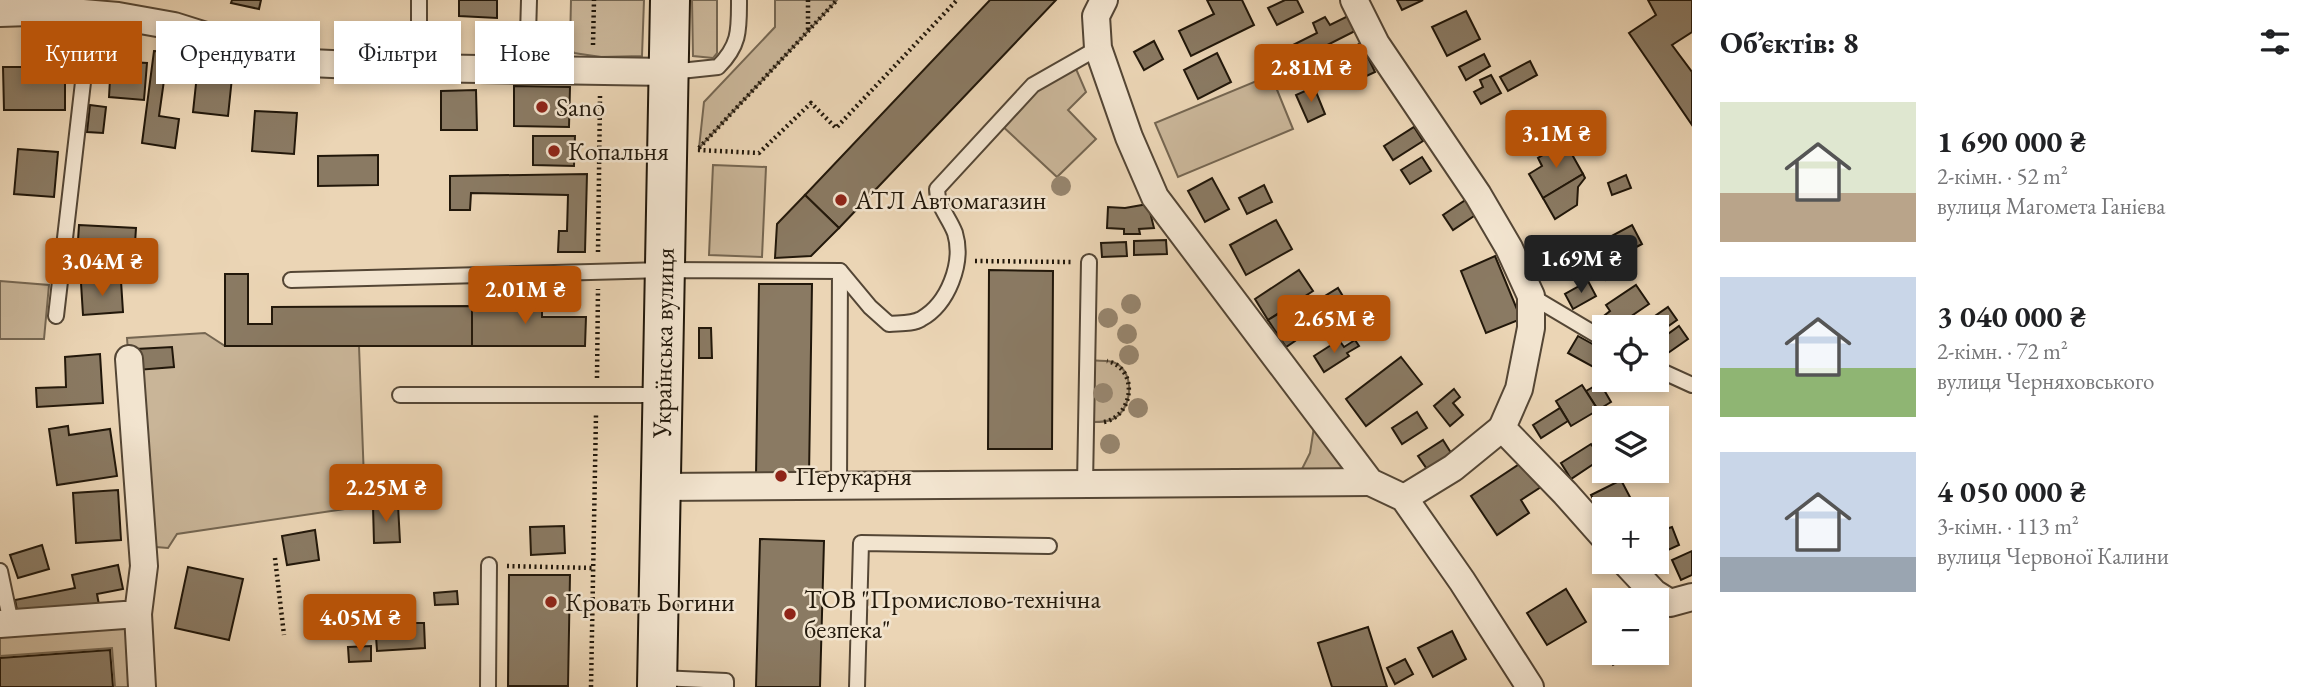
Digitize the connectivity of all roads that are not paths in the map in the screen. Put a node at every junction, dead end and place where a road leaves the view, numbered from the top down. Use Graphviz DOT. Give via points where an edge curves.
graph roads {
  1 [pos="419,0"];
  2 [pos="529,0"];
  3 [pos="670,0"];
  4 [pos="739,0"];
  5 [pos="1104,0"];
  6 [pos="1354,0"];
  7 [pos="0,13"];
  8 [pos="91,13"];
  9 [pos="419,21"];
  10 [pos="528,21"];
  11 [pos="1098,48"];
  12 [pos="334,63"];
  13 [pos="574,70"];
  14 [pos="668,72"];
  15 [pos="1089,262"];
  16 [pos="664,270"];
  17 [pos="840,271"];
  18 [pos="291,280"];
  19 [pos="1531,296"];
  20 [pos="56,316"];
  21 [pos="1592,332"];
  22 [pos="130,359"];
  23 [pos="1669,374"];
  24 [pos="1692,385"];
  25 [pos="400,395"];
  26 [pos="662,395"];
  27 [pos="1502,428"];
  28 [pos="1370,482"];
  29 [pos="1085,484"];
  30 [pos="839,486"];
  31 [pos="660,487"];
  32 [pos="1405,499"];
  33 [pos="1592,523"];
  34 [pos="1049,546"];
  35 [pos="489,565"];
  36 [pos="0,571"];
  37 [pos="1636,574"];
  38 [pos="1692,597"];
  39 [pos="138,614"];
  40 [pos="5,623"];
  41 [pos="657,682"];
  42 [pos="142,687"];
  43 [pos="488,687"];
  44 [pos="726,687"];
  45 [pos="857,687"];
  46 [pos="1530,687"];
  1 -- 9 [label="lane"];
  2 -- 10 [label="lane"];
  3 -- 14 [label="main road, Українська вулиця"];
  4 -- 14 [label="lane" via="734,48 718,67"];
  5 -- 11 [label="street" via="1096,16"];
  6 -- 19 [label="street" via="1376,44 1484,205"];
  7 -- 8 [label="street"];
  8 -- 12 [label="street" via="174,26 279,59"];
  8 -- 20 [label="lane"];
  11 -- 17 [label="lane" via="1033,85 937,189 937,200 956,237 957,261 946,293 933,311 919,321 889,324"];
  11 -- 28 [label="street" via="1155,197"];
  13 -- 14 [label="street"];
  14 -- 16 [label="main road, Українська вулиця"];
  15 -- 29 [label="lane"];
  16 -- 17 [label="lane"];
  16 -- 18 [label="lane"];
  16 -- 26 [label="main road, Українська вулиця"];
  17 -- 30 [label="lane"];
  19 -- 21 [label="lane"];
  19 -- 27 [label="street" via="1531,328 1519,389"];
  22 -- 39 [label="street" via="145,566"];
  23 -- 24 [label="lane"];
  25 -- 26 [label="lane"];
  26 -- 31 [label="main road, Українська вулиця"];
  27 -- 32 [label="street"];
  27 -- 33 [label="street"];
  28 -- 29 [label="street"];
  28 -- 32 [label="street"];
  29 -- 30 [label="street"];
  30 -- 31 [label="street"];
  31 -- 41 [label="main road, Українська вулиця"];
  32 -- 46 [label="street"];
  34 -- 45 [label="lane" via="861,543"];
  35 -- 43 [label="lane"];
  36 -- 40 [label="lane"];
  37 -- 38 [label="street" via="1670,603"];
  39 -- 40 [label="street"];
  39 -- 42 [label="street"];
  41 -- 44 [label="lane" via="726,681"];
}
